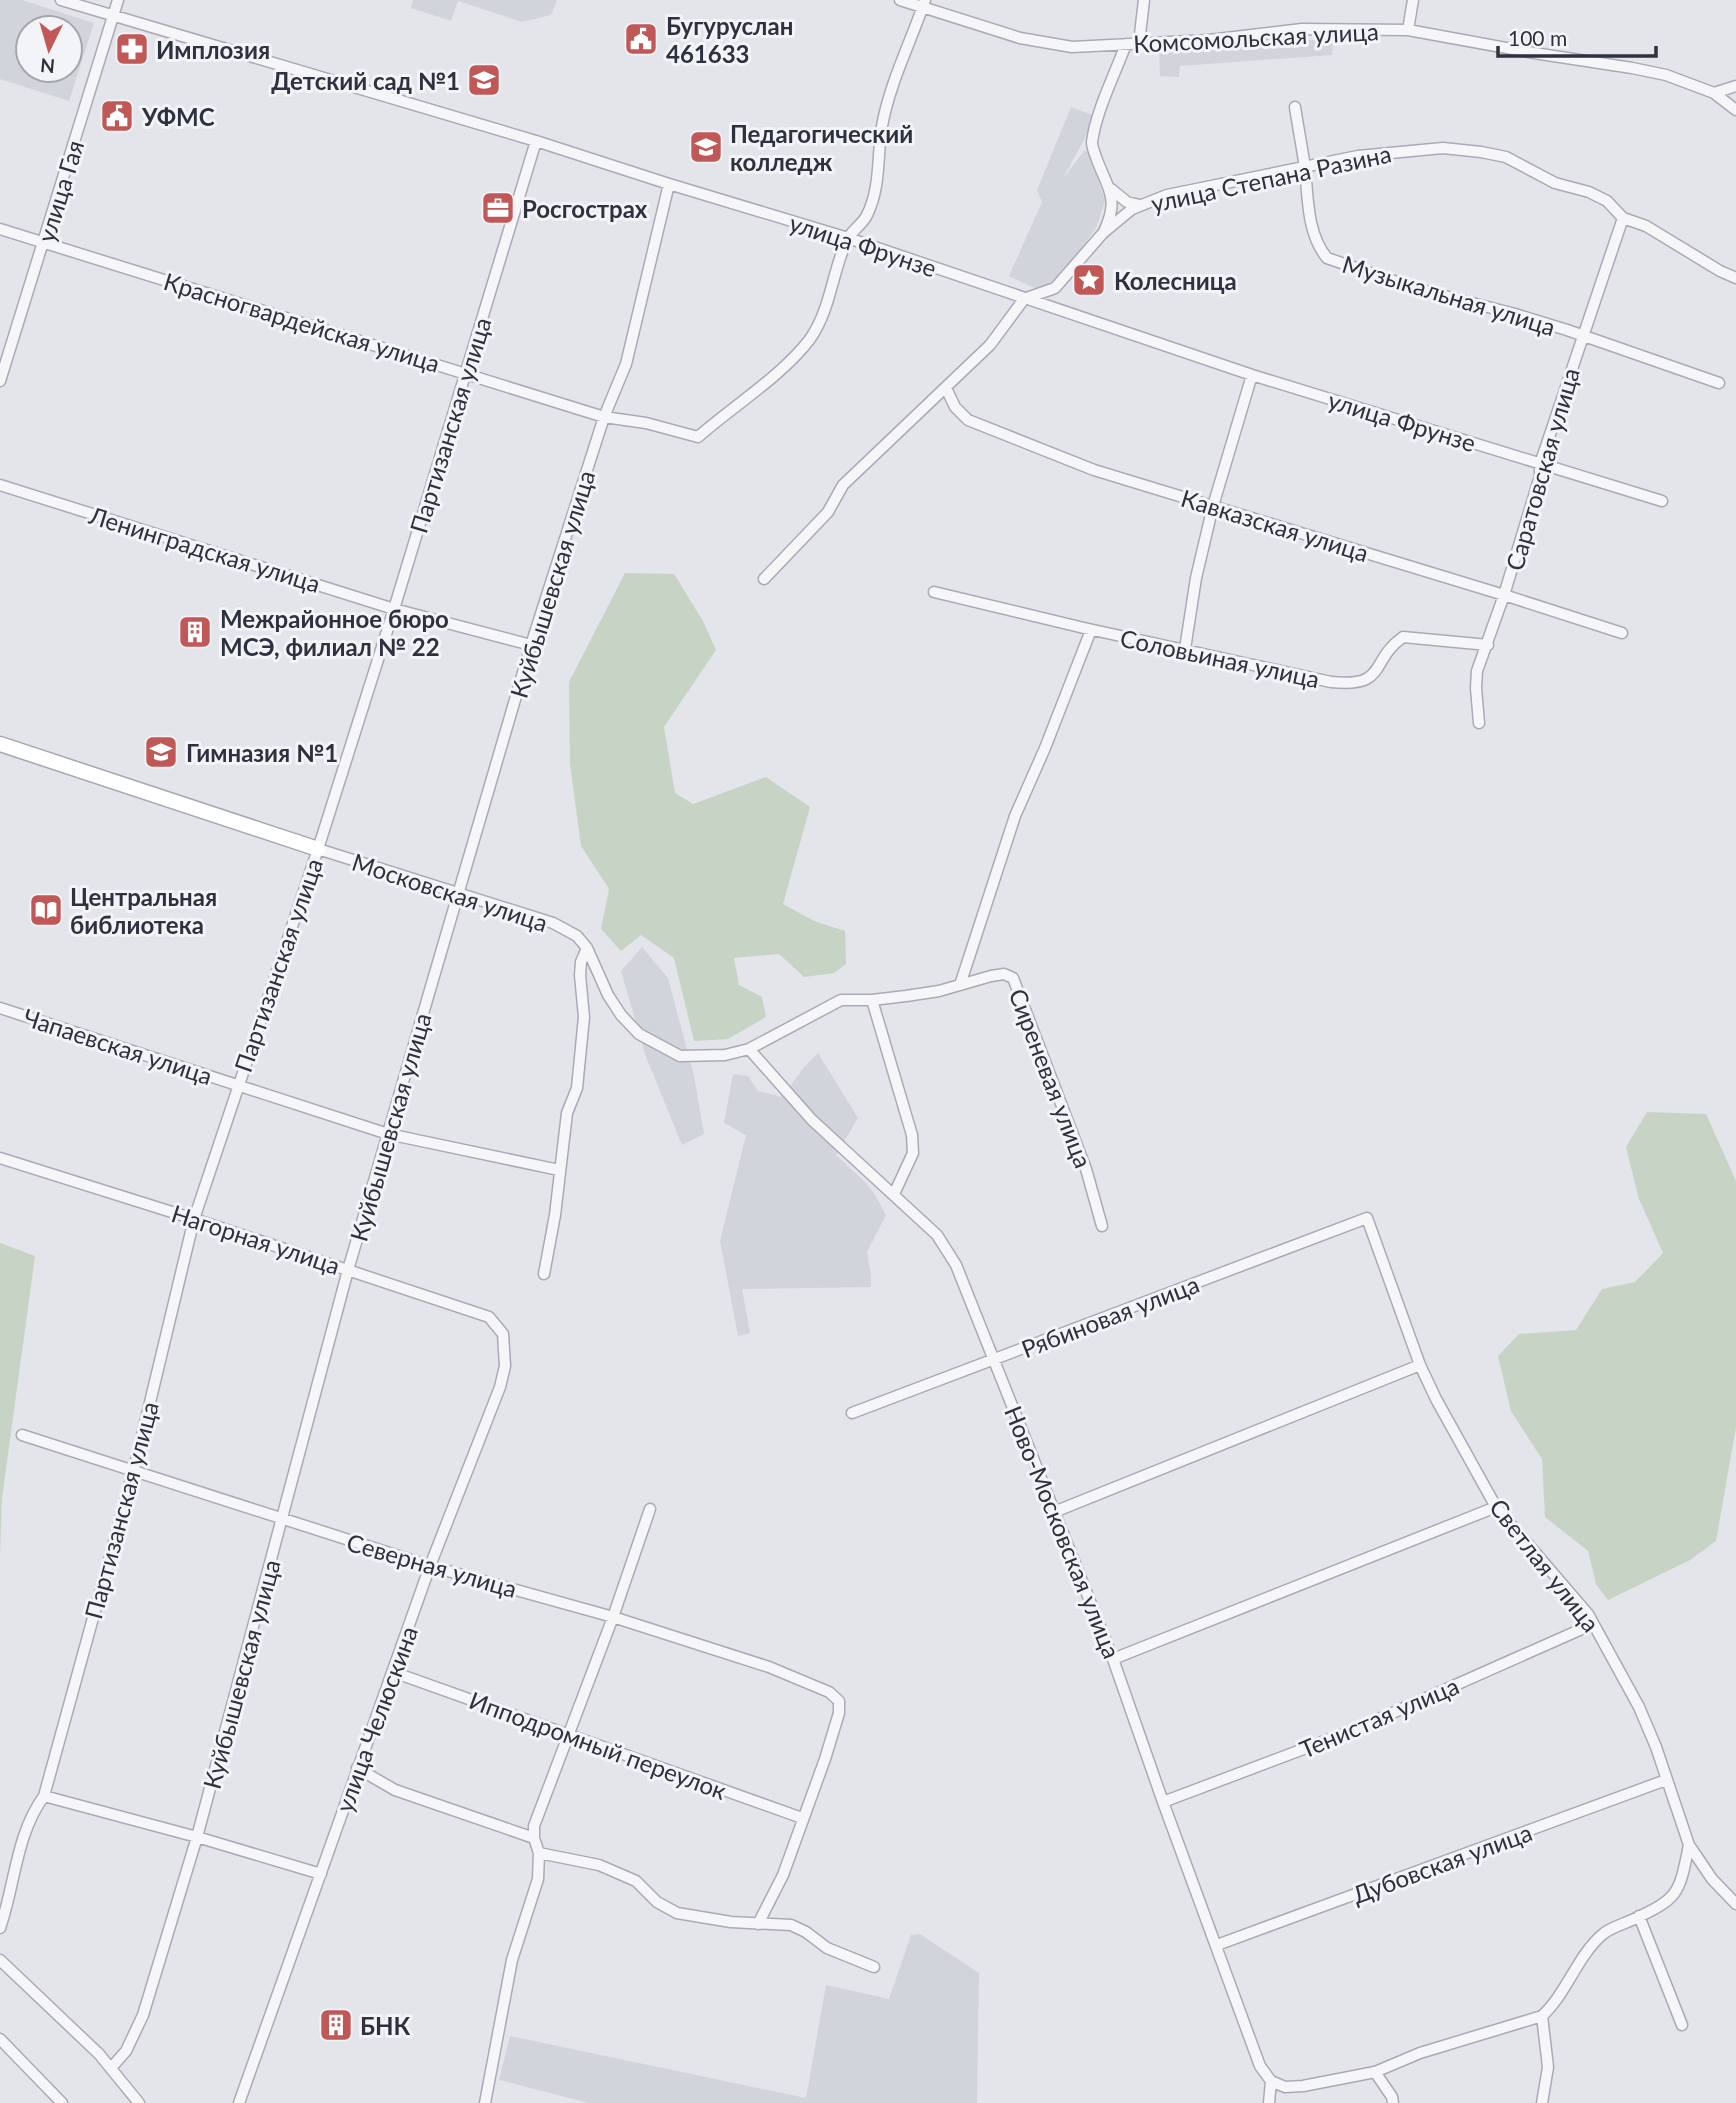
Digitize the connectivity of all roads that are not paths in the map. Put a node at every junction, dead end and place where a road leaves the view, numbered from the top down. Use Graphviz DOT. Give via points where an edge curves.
graph roads {
  1 [pos="61,0"];
  2 [pos="118,0"];
  3 [pos="900,0"];
  4 [pos="1144,0"];
  5 [pos="1413,0"];
  6 [pos="924,4"];
  7 [pos="113,16"];
  8 [pos="1408,30"];
  9 [pos="1139,43"];
  10 [pos="1126,44"];
  11 [pos="1736,86"];
  12 [pos="1714,93"];
  13 [pos="1295,107"];
  14 [pos="1736,110"];
  15 [pos="536,141"];
  16 [pos="1305,168"];
  17 [pos="669,184"];
  18 [pos="1111,189"];
  19 [pos="1140,205"];
  20 [pos="1623,218"];
  21 [pos="0,229"];
  22 [pos="1103,233"];
  23 [pos="848,238"];
  24 [pos="45,242"];
  25 [pos="1736,278"];
  26 [pos="1024,299"];
  27 [pos="1582,336"];
  28 [pos="465,372"];
  29 [pos="1252,375"];
  30 [pos="0,381"];
  31 [pos="1719,383"];
  32 [pos="946,388"];
  33 [pos="604,417"];
  34 [pos="1540,464"];
  35 [pos="0,485"];
  36 [pos="1662,501"];
  37 [pos="1213,506"];
  38 [pos="764,579"];
  39 [pos="934,592"];
  40 [pos="1504,594"];
  41 [pos="394,609"];
  42 [pos="1091,630"];
  43 [pos="1622,633"];
  44 [pos="531,645"];
  45 [pos="1488,645"];
  46 [pos="1185,649"];
  47 [pos="1479,723"];
  48 [pos="0,744"];
  49 [pos="318,849"];
  50 [pos="458,895"];
  51 [pos="587,948"];
  52 [pos="960,985"];
  53 [pos="841,1000"];
  54 [pos="872,1000"];
  55 [pos="0,1008"];
  56 [pos="749,1049"];
  57 [pos="237,1085"];
  58 [pos="388,1134"];
  59 [pos="0,1158"];
  60 [pos="559,1170"];
  61 [pos="894,1194"];
  62 [pos="1367,1218"];
  63 [pos="194,1219"];
  64 [pos="1102,1226"];
  65 [pos="348,1270"];
  66 [pos="544,1274"];
  67 [pos="503,1334"];
  68 [pos="995,1360"];
  69 [pos="1420,1365"];
  70 [pos="852,1413"];
  71 [pos="22,1435"];
  72 [pos="134,1469"];
  73 [pos="1496,1507"];
  74 [pos="650,1510"];
  75 [pos="1054,1512"];
  76 [pos="282,1519"];
  77 [pos="430,1566"];
  78 [pos="613,1617"];
  79 [pos="1593,1624"];
  80 [pos="1113,1659"];
  81 [pos="393,1672"];
  82 [pos="569,1735"];
  83 [pos="357,1768"];
  84 [pos="1666,1780"];
  85 [pos="44,1796"];
  86 [pos="1163,1802"];
  87 [pos="802,1818"];
  88 [pos="197,1837"];
  89 [pos="534,1838"];
  90 [pos="1689,1845"];
  91 [pos="539,1853"];
  92 [pos="321,1874"];
  93 [pos="1736,1904"];
  94 [pos="1639,1916"];
  95 [pos="758,1924"];
  96 [pos="0,1928"];
  97 [pos="1217,1945"];
  98 [pos="0,1960"];
  99 [pos="874,1967"];
  100 [pos="1542,2016"];
  101 [pos="1682,2025"];
  102 [pos="0,2039"];
  103 [pos="111,2068"];
  104 [pos="1375,2072"];
  105 [pos="1271,2081"];
  106 [pos="62,2103"];
  107 [pos="139,2103"];
  108 [pos="239,2103"];
  109 [pos="485,2103"];
  110 [pos="1269,2103"];
  111 [pos="1393,2103"];
  112 [pos="1542,2103"];
  1 -- 7 [label="street, улица Фрунзе"];
  2 -- 7 [label="street, улица Гая"];
  3 -- 6 [label="street, Комсомольская улица"];
  4 -- 9 [label="street"];
  5 -- 8 [label="street"];
  6 -- 10 [label="street, Комсомольская улица" via="1020,38 1072,47"];
  6 -- 23 [label="street" via="882,126 878,179 867,216"];
  7 -- 15 [label="street, улица Фрунзе"];
  7 -- 24 [label="street, улица Гая"];
  8 -- 9 [label="street, Комсомольская улица" via="1302,29"];
  8 -- 12 [label="street, Комсомольская улица" via="1666,75"];
  9 -- 10 [label="street, Комсомольская улица"];
  10 -- 18 [label="street" via="1091,145"];
  11 -- 12 [label="street"];
  12 -- 14 [label="street, Комсомольская улица"];
  13 -- 16 [label="street, Музыкальная улица"];
  15 -- 17 [label="street, улица Фрунзе"];
  15 -- 28 [label="street, Партизанская улица"];
  16 -- 19 [label="street, улица Степана Разина" via="1167,195"];
  16 -- 20 [label="street, улица Степана Разина" via="1414,149 1481,152 1506,157 1555,183 1589,192 1607,201"];
  16 -- 27 [label="street, Музыкальная улица" via="1317,247 1327,258"];
  17 -- 23 [label="street, улица Фрунзе"];
  17 -- 33 [label="street, Куйбышевская улица" via="626,364"];
  18 -- 19 [label="street" via="1127,202"];
  18 -- 22 [label="street"];
  19 -- 22 [label="street, улица Степана Разина"];
  20 -- 25 [label="street, улица Степана Разина" via="1646,226"];
  20 -- 27 [label="street, Саратовская улица"];
  21 -- 24 [label="street, Красногвардейская улица"];
  22 -- 26 [label="street, улица Степана Разина" via="1055,288"];
  23 -- 26 [label="street, улица Фрунзе"];
  23 -- 33 [label="street, Красногвардейская улица" via="820,323 808,341 698,437"];
  24 -- 28 [label="street, Красногвардейская улица"];
  24 -- 30 [label="street, улица Гая"];
  26 -- 29 [label="street, улица Фрунзе"];
  26 -- 32 [label="street" via="990,345"];
  27 -- 31 [label="street, Музыкальная улица"];
  27 -- 34 [label="street, Саратовская улица"];
  28 -- 33 [label="street, Красногвардейская улица"];
  28 -- 41 [label="street, Партизанская улица"];
  29 -- 34 [label="street, улица Фрунзе"];
  29 -- 37 [label="street"];
  32 -- 37 [label="street, Кавказская улица" via="954,407 968,420 1094,470"];
  32 -- 38 [label="street" via="843,485 828,512"];
  33 -- 44 [label="street, Куйбышевская улица"];
  34 -- 36 [label="street, улица Фрунзе"];
  34 -- 40 [label="street, Саратовская улица" via="1541,476"];
  35 -- 41 [label="street, Ленинградская улица"];
  37 -- 40 [label="street, Кавказская улица"];
  37 -- 46 [label="street"];
  39 -- 42 [label="street, Соловьиная улица"];
  40 -- 43 [label="street, Кавказская улица"];
  40 -- 45 [label="street, Саратовская улица"];
  41 -- 44 [label="street, Ленинградская улица"];
  41 -- 49 [label="street, Партизанская улица"];
  42 -- 46 [label="street, Соловьиная улица"];
  42 -- 52 [label="street" via="1015,816"];
  44 -- 50 [label="street, Куйбышевская улица"];
  45 -- 46 [label="street, Соловьиная улица" via="1403,637 1391,647 1376,673 1364,682 1348,684"];
  45 -- 47 [label="street, Саратовская улица" via="1477,671"];
  48 -- 49 [label="main road, Московская улица"];
  49 -- 50 [label="street, Московская улица"];
  49 -- 57 [label="street, Партизанская улица"];
  50 -- 51 [label="street, Московская улица" via="553,923 577,936"];
  50 -- 58 [label="street, Куйбышевская улица"];
  51 -- 56 [label="street, Московская улица" via="608,995 639,1034 680,1056"];
  51 -- 60 [label="street" via="580,975 583,1017 577,1088 566,1114"];
  52 -- 54 [label="street, Сиреневая улица"];
  52 -- 64 [label="street, Сиреневая улица" via="1004,974 1013,978 1086,1169"];
  53 -- 54 [label="street, Сиреневая улица"];
  53 -- 56 [label="street, Московская улица"];
  54 -- 61 [label="street" via="912,1135 913,1153"];
  55 -- 57 [label="street, Чапаевская улица"];
  56 -- 61 [label="street, Ново-Московская улица" via="812,1120"];
  57 -- 58 [label="street, Чапаевская улица"];
  57 -- 63 [label="street, Партизанская улица"];
  58 -- 60 [label="street, Чапаевская улица"];
  58 -- 65 [label="street, Куйбышевская улица"];
  59 -- 63 [label="street, Нагорная улица"];
  60 -- 66 [label="street"];
  61 -- 68 [label="street, Ново-Московская улица" via="937,1235 956,1265"];
  62 -- 68 [label="street, Рябиновая улица"];
  62 -- 69 [label="street, Светлая улица"];
  63 -- 65 [label="street, Нагорная улица"];
  63 -- 72 [label="street, Партизанская улица"];
  65 -- 67 [label="street, Нагорная улица" via="489,1317"];
  65 -- 76 [label="street, Куйбышевская улица"];
  67 -- 77 [label="street, улица Челюскина" via="505,1366 500,1387"];
  68 -- 70 [label="street, Рябиновая улица"];
  68 -- 75 [label="street, Ново-Московская улица"];
  69 -- 73 [label="street, Светлая улица"];
  69 -- 75 [label="street"];
  71 -- 72 [label="street, Северная улица"];
  72 -- 76 [label="street, Северная улица"];
  72 -- 85 [label="street, Партизанская улица"];
  73 -- 79 [label="street, Светлая улица"];
  73 -- 80 [label="street"];
  74 -- 78 [label="street"];
  75 -- 80 [label="street, Ново-Московская улица"];
  76 -- 77 [label="street, Северная улица"];
  76 -- 88 [label="street, Куйбышевская улица"];
  77 -- 78 [label="street, Северная улица"];
  77 -- 81 [label="street, улица Челюскина"];
  78 -- 82 [label="street"];
  78 -- 87 [label="street, Северная улица" via="769,1667 839,1700 829,1748"];
  79 -- 84 [label="street, Светлая улица" via="1639,1707"];
  79 -- 86 [label="street, Тенистая улица" via="1354,1730"];
  80 -- 86 [label="street, Ново-Московская улица"];
  81 -- 82 [label="street, Ипподромный переулок"];
  81 -- 83 [label="street, улица Челюскина"];
  82 -- 87 [label="street, Ипподромный переулок"];
  82 -- 89 [label="street" via="534,1826"];
  83 -- 89 [label="street" via="395,1790"];
  83 -- 92 [label="street, улица Челюскина"];
  84 -- 90 [label="street, Светлая улица"];
  84 -- 97 [label="street, Дубовская улица"];
  85 -- 88 [label="street"];
  85 -- 96 [label="street, Партизанская улица" via="24,1835"];
  86 -- 97 [label="street, Ново-Московская улица"];
  87 -- 95 [label="street" via="783,1875"];
  88 -- 92 [label="street"];
  88 -- 103 [label="street, Куйбышевская улица" via="143,2015"];
  89 -- 91 [label="street"];
  90 -- 93 [label="street, Светлая улица"];
  90 -- 94 [label="street" via="1681,1885 1663,1905"];
  91 -- 95 [label="street" via="599,1865 636,1881 657,1902 677,1913"];
  91 -- 109 [label="street" via="537,1879 512,1960"];
  92 -- 108 [label="street, улица Челюскина"];
  94 -- 100 [label="street" via="1604,1933"];
  94 -- 101 [label="street"];
  95 -- 99 [label="street" via="790,1925 827,1948"];
  97 -- 105 [label="street, Ново-Московская улица" via="1260,2066"];
  98 -- 103 [label="street"];
  100 -- 104 [label="street" via="1420,2053"];
  100 -- 112 [label="street" via="1548,2067"];
  102 -- 106 [label="street"];
  103 -- 107 [label="street"];
  104 -- 105 [label="street" via="1303,2086 1285,2087"];
  104 -- 111 [label="street"];
  105 -- 110 [label="street"];
}
